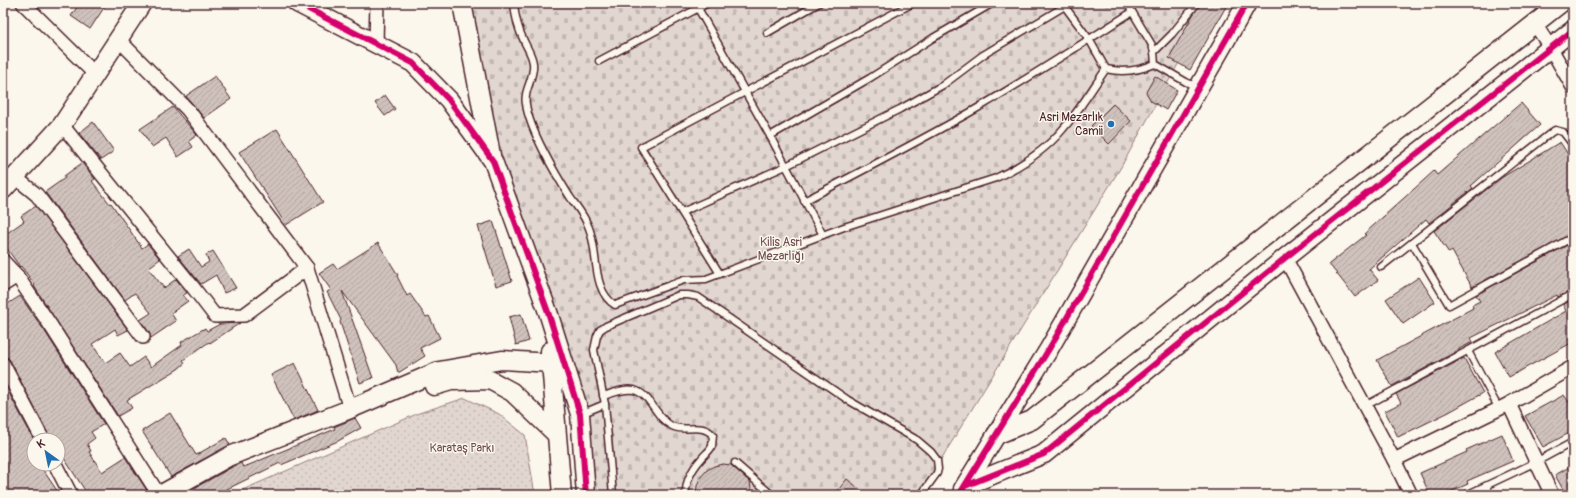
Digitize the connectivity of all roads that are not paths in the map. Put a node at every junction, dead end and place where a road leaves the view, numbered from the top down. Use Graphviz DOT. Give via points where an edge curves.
graph roads {
  1 [pos="23,3"];
  2 [pos="142,3"];
  3 [pos="377,3"];
  4 [pos="462,3"];
  5 [pos="514,3"];
  6 [pos="708,3"];
  7 [pos="819,3"];
  8 [pos="913,3"];
  9 [pos="993,3"];
  10 [pos="1127,3"];
  11 [pos="1197,3"];
  12 [pos="1247,3"];
  13 [pos="1561,3"];
  14 [pos="1064,4"];
  15 [pos="696,5"];
  16 [pos="307,6"];
  17 [pos="1132,12"];
  18 [pos="1534,24"];
  19 [pos="1573,30"];
  20 [pos="767,33"];
  21 [pos="1089,39"];
  22 [pos="119,40"];
  23 [pos="376,43"];
  24 [pos="1550,47"];
  25 [pos="1154,52"];
  26 [pos="599,61"];
  27 [pos="1155,64"];
  28 [pos="1106,69"];
  29 [pos="95,74"];
  30 [pos="1198,88"];
  31 [pos="1573,88"];
  32 [pos="745,92"];
  33 [pos="62,125"];
  34 [pos="770,136"];
  35 [pos="1573,145"];
  36 [pos="493,161"];
  37 [pos="786,166"];
  38 [pos="15,177"];
  39 [pos="3,190"];
  40 [pos="804,201"];
  41 [pos="682,212"];
  42 [pos="823,235"];
  43 [pos="1573,237"];
  44 [pos="1412,243"];
  45 [pos="1285,258"];
  46 [pos="3,261"];
  47 [pos="307,268"];
  48 [pos="1381,268"];
  49 [pos="720,274"];
  50 [pos="17,276"];
  51 [pos="3,285"];
  52 [pos="1573,294"];
  53 [pos="143,337"];
  54 [pos="1468,351"];
  55 [pos="557,362"];
  56 [pos="3,364"];
  57 [pos="1573,367"];
  58 [pos="603,396"];
  59 [pos="605,404"];
  60 [pos="1365,406"];
  61 [pos="1504,407"];
  62 [pos="350,409"];
  63 [pos="580,414"];
  64 [pos="39,432"];
  65 [pos="556,434"];
  66 [pos="996,435"];
  67 [pos="1573,442"];
  68 [pos="1394,460"];
  69 [pos="1536,462"];
  70 [pos="735,463"];
  71 [pos="59,472"];
  72 [pos="1486,486"];
  73 [pos="762,487"];
  74 [pos="962,491"];
  75 [pos="70,494"];
  76 [pos="160,495"];
  77 [pos="562,495"];
  78 [pos="586,495"];
  79 [pos="613,495"];
  80 [pos="686,495"];
  81 [pos="761,495"];
  82 [pos="772,495"];
  83 [pos="920,495"];
  84 [pos="1411,495"];
  85 [pos="1466,495"];
  86 [pos="1490,495"];
  87 [pos="1552,495"];
  1 -- 29 [label="street"];
  2 -- 22 [label="street"];
  3 -- 23 [label="street"];
  4 -- 36 [label="street"];
  5 -- 49 [label="lane" via="517,22 532,57 534,71 525,103 544,150 590,229 603,294 615,305 684,280 706,279"];
  6 -- 15 [label="lane"];
  7 -- 20 [label="lane"];
  8 -- 32 [label="lane"];
  9 -- 34 [label="lane"];
  10 -- 17 [label="lane"];
  11 -- 25 [label="lane"];
  12 -- 30 [label="street"];
  13 -- 18 [label="street"];
  14 -- 21 [label="lane"];
  14 -- 37 [label="lane" via="982,55 943,85"];
  15 -- 26 [label="lane"];
  15 -- 32 [label="lane"];
  16 -- 23 [label="street"];
  17 -- 21 [label="lane"];
  17 -- 25 [label="lane"];
  18 -- 24 [label="street"];
  18 -- 66 [label="street" via="1032,420"];
  19 -- 24 [label="street"];
  21 -- 28 [label="lane"];
  21 -- 40 [label="lane" via="932,134"];
  22 -- 29 [label="street"];
  22 -- 47 [label="street" via="188,110 212,139"];
  23 -- 36 [label="street" via="413,63 449,100"];
  24 -- 31 [label="street"];
  24 -- 45 [label="street"];
  25 -- 27 [label="lane"];
  27 -- 28 [label="lane" via="1122,72"];
  27 -- 30 [label="lane"];
  28 -- 42 [label="lane" via="1063,129 1042,149 1014,169 977,185"];
  29 -- 33 [label="street"];
  30 -- 66 [label="street" via="1049,349"];
  32 -- 34 [label="lane"];
  32 -- 41 [label="lane" via="641,147"];
  33 -- 38 [label="street"];
  33 -- 47 [label="street" via="215,316 244,315"];
  34 -- 37 [label="lane"];
  35 -- 44 [label="lane" via="1563,132 1552,132"];
  36 -- 55 [label="street" via="548,312"];
  37 -- 40 [label="lane"];
  37 -- 41 [label="lane"];
  38 -- 39 [label="street"];
  38 -- 53 [label="street" via="37,195"];
  40 -- 42 [label="lane"];
  41 -- 49 [label="lane"];
  42 -- 49 [label="lane"];
  43 -- 44 [label="lane" via="1449,305"];
  44 -- 48 [label="lane"];
  45 -- 60 [label="street"];
  45 -- 74 [label="street" via="1044,454"];
  46 -- 50 [label="street"];
  47 -- 62 [label="street"];
  50 -- 51 [label="street"];
  50 -- 76 [label="street"];
  52 -- 54 [label="lane"];
  54 -- 60 [label="lane"];
  54 -- 61 [label="lane"];
  55 -- 62 [label="street" via="502,360 439,371"];
  55 -- 63 [label="street"];
  55 -- 65 [label="street"];
  56 -- 64 [label="street"];
  57 -- 61 [label="street"];
  58 -- 59 [label="lane"];
  58 -- 80 [label="lane" via="633,390 642,394 670,426 702,428 713,435 712,446 689,478"];
  58 -- 83 [label="lane" via="594,350 594,342 600,330 679,295 693,296 848,400 917,440 931,452 937,460 938,469"];
  59 -- 63 [label="lane"];
  59 -- 79 [label="lane"];
  60 -- 68 [label="street"];
  61 -- 68 [label="street"];
  61 -- 69 [label="street"];
  62 -- 65 [label="street" via="451,381 490,380 512,392"];
  62 -- 76 [label="street" via="230,456"];
  63 -- 78 [label="street"];
  65 -- 77 [label="street"];
  66 -- 74 [label="street"];
  67 -- 69 [label="lane"];
  68 -- 84 [label="street"];
  69 -- 72 [label="lane"];
  69 -- 87 [label="street"];
  70 -- 73 [label="lane"];
  71 -- 75 [label="street"];
  72 -- 85 [label="lane"];
  72 -- 86 [label="lane"];
  73 -- 81 [label="lane"];
  73 -- 82 [label="lane"];
}
